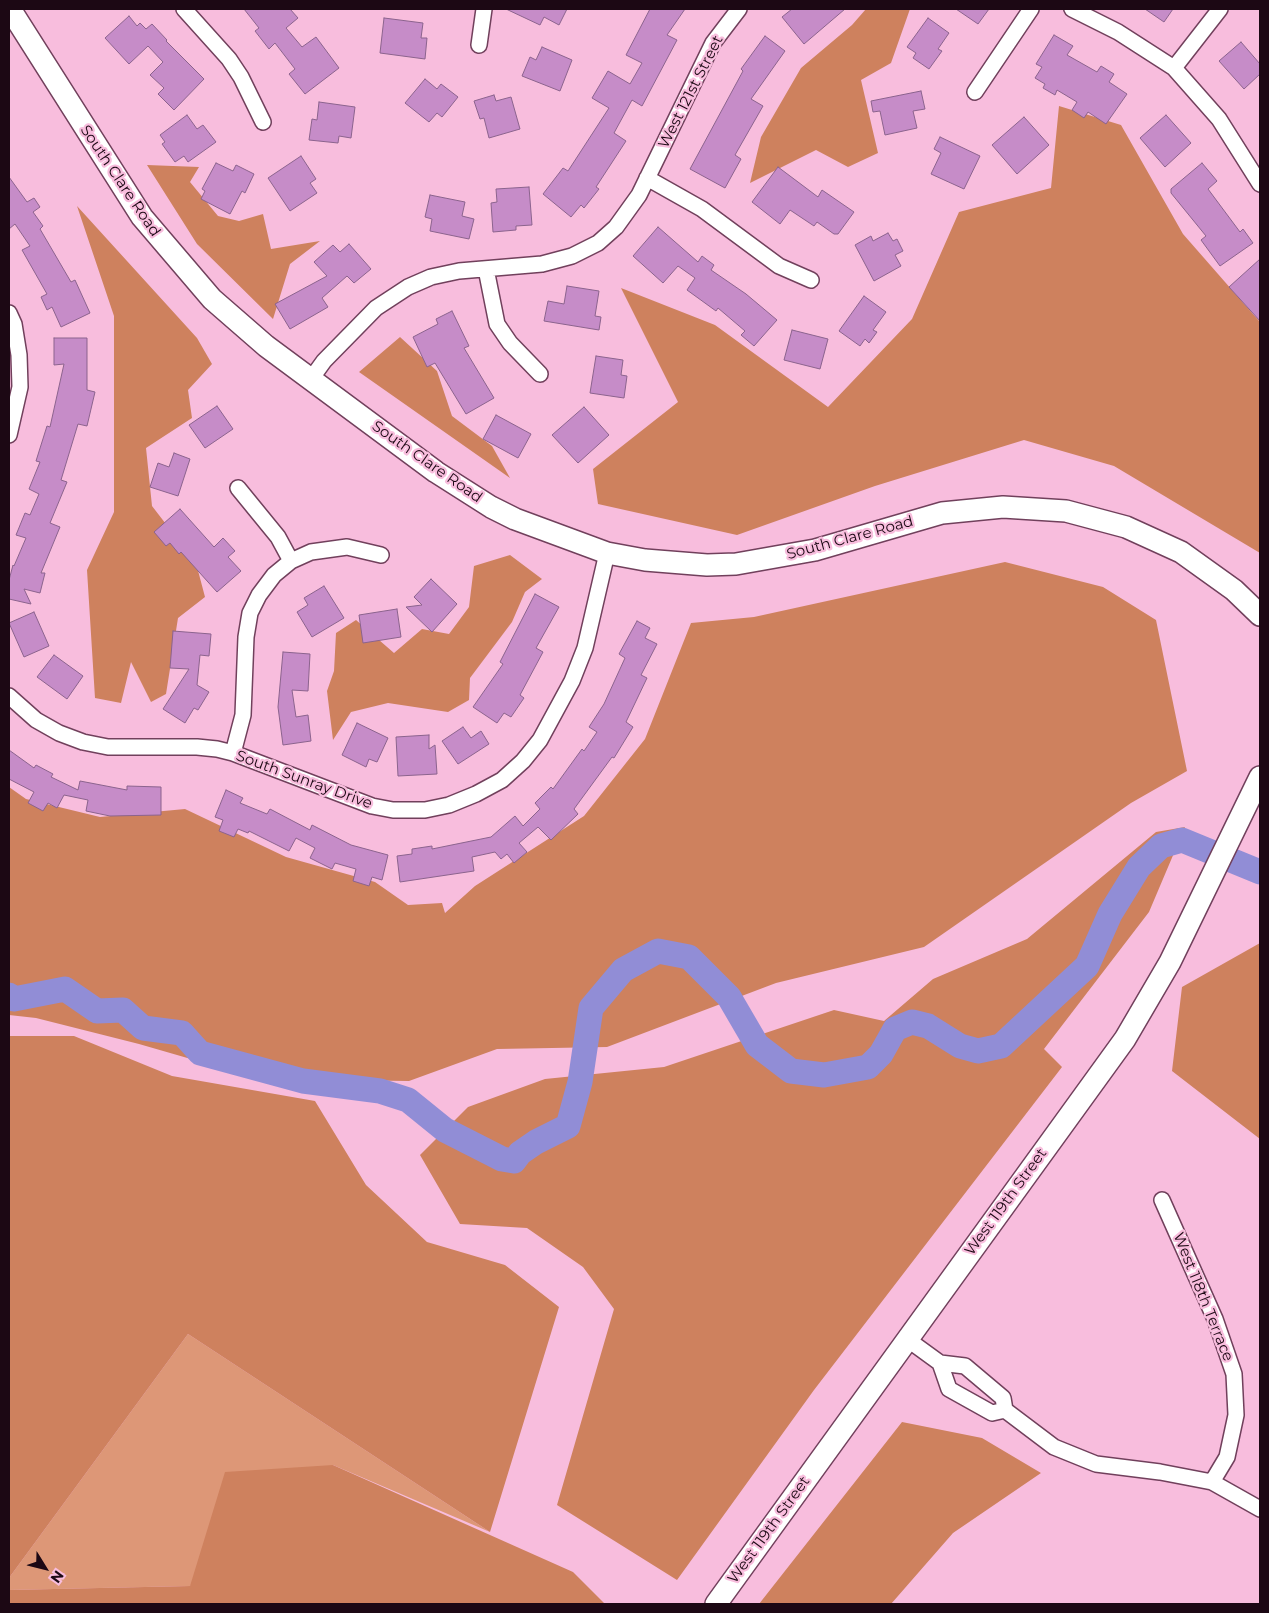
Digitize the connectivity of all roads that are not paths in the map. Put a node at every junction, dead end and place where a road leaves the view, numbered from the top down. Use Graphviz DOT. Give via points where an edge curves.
graph roads {
  1 [pos="10,9"];
  2 [pos="184,9"];
  3 [pos="484,9"];
  4 [pos="739,9"];
  5 [pos="1031,9"];
  6 [pos="1072,9"];
  7 [pos="1220,9"];
  8 [pos="479,45"];
  9 [pos="1174,68"];
  10 [pos="975,92"];
  11 [pos="263,122"];
  12 [pos="647,178"];
  13 [pos="1260,184"];
  14 [pos="486,268"];
  15 [pos="810,280"];
  16 [pos="9,313"];
  17 [pos="540,374"];
  18 [pos="311,379"];
  19 [pos="9,435"];
  20 [pos="238,488"];
  21 [pos="607,553"];
  22 [pos="381,556"];
  23 [pos="291,561"];
  24 [pos="1260,615"];
  25 [pos="9,696"];
  26 [pos="233,753"];
  27 [pos="1260,777"];
  28 [pos="1162,1200"];
  29 [pos="907,1339"];
  30 [pos="940,1363"];
  31 [pos="1005,1410"];
  32 [pos="1212,1482"];
  33 [pos="1260,1509"];
  34 [pos="716,1604"];
  1 -- 18 [label="street, South Clare Road" via="128,197 166,248 225,310"];
  2 -- 11 [label="street" via="229,59"];
  3 -- 8 [label="street"];
  4 -- 12 [label="street, West 121st Street" via="713,44"];
  5 -- 10 [label="street"];
  6 -- 9 [label="street" via="1125,36"];
  7 -- 9 [label="street"];
  9 -- 13 [label="street" via="1220,119"];
  12 -- 14 [label="street, West 121st Street" via="630,210 598,242 572,256 542,264"];
  12 -- 15 [label="street" via="702,209 779,266"];
  14 -- 17 [label="street" via="497,324 510,343"];
  14 -- 18 [label="street, West 121st Street" via="431,277 408,287 376,308 324,361"];
  16 -- 19 [label="street" via="19,355 20,387"];
  18 -- 21 [label="street, South Clare Road" via="436,472 477,498 515,519"];
  20 -- 23 [label="street" via="273,530"];
  21 -- 24 [label="street, South Clare Road" via="676,563 736,564 815,550 942,513 1003,507 1040,508 1096,518 1153,538 1212,573"];
  21 -- 26 [label="street, South Sunray Drive" via="585,648 554,716 524,761 502,780 476,794 425,810 393,810 372,806"];
  22 -- 23 [label="street" via="348,547 328,548"];
  23 -- 26 [label="street" via="274,575 250,613 243,715"];
  25 -- 26 [label="street, South Sunray Drive" via="36,720 83,742 108,747 198,747"];
  27 -- 29 [label="street, West 119th Street" via="1170,962 1125,1039"];
  28 -- 32 [label="street, West 118th Terrace" via="1215,1320 1234,1374 1236,1415 1227,1457"];
  29 -- 30 [label="street"];
  29 -- 34 [label="street, West 119th Street"];
  30 -- 31 [label="street" via="965,1366 1003,1398"];
  30 -- 31 [label="street" via="949,1389 992,1413"];
  31 -- 32 [label="street" via="1054,1447 1096,1464"];
  32 -- 33 [label="street"];
}
